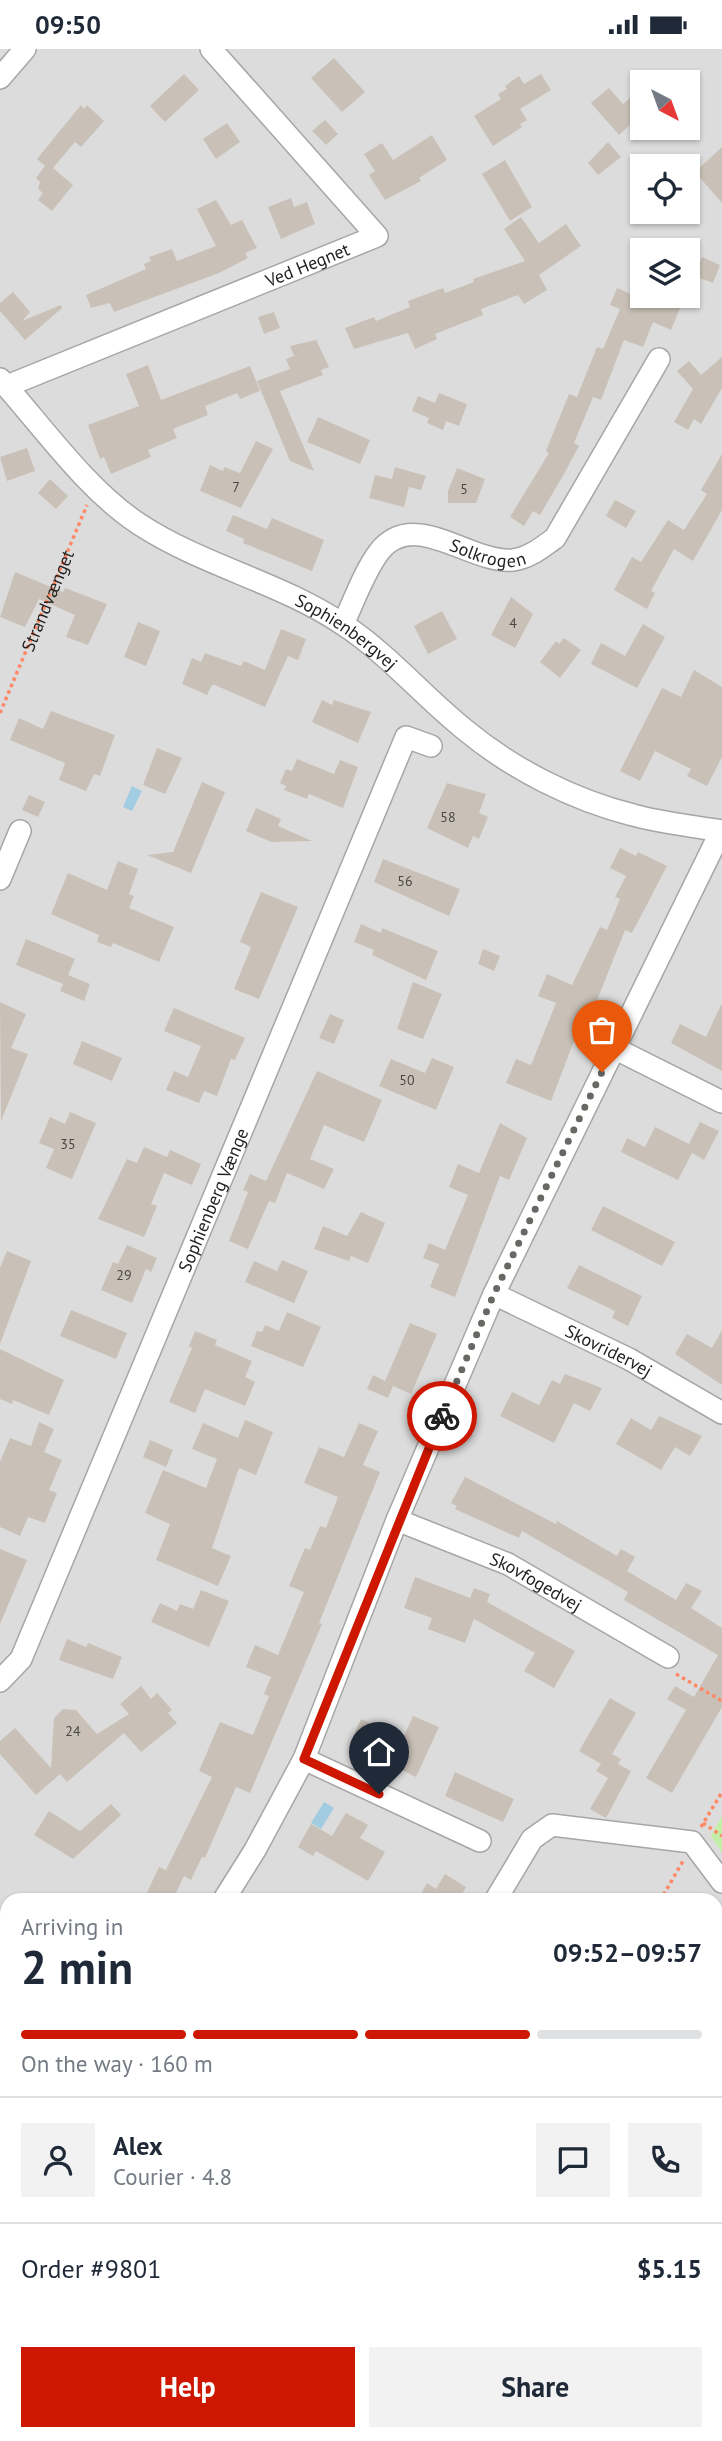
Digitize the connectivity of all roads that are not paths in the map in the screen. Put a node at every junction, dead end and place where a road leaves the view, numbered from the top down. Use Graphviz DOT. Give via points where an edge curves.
graph roads {
  1 [pos="25,49"];
  2 [pos="211,49"];
  3 [pos="0,78"];
  4 [pos="659,359"];
  5 [pos="3,383"];
  6 [pos="343,624"];
  7 [pos="430,746"];
  8 [pos="20,831"];
  9 [pos="722,831"];
  10 [pos="0,879"];
  11 [pos="614,1048"];
  12 [pos="722,1102"];
  13 [pos="494,1294"];
  14 [pos="722,1413"];
  15 [pos="397,1520"];
  16 [pos="668,1657"];
  17 [pos="0,1681"];
  18 [pos="304,1759"];
  19 [pos="480,1842"];
  20 [pos="722,1882"];
  21 [pos="228,1893"];
  22 [pos="500,1893"];
  1 -- 3 [label="street"];
  2 -- 5 [label="street, Ved Hegnet" via="377,236"];
  4 -- 6 [label="street, Solkrogen" via="555,538 516,560 492,560 422,534 404,534 378,553"];
  5 -- 6 [label="street, Sophienbergvej" via="97,488 138,523"];
  6 -- 9 [label="street, Sophienbergvej" via="464,730 517,768 577,796 634,815"];
  7 -- 17 [label="street, Sophienberg Vænge" via="406,737 21,1659"];
  8 -- 10 [label="street"];
  9 -- 11 [label="street"];
  11 -- 12 [label="street"];
  11 -- 13 [label="street"];
  13 -- 14 [label="street, Skovridervej" via="629,1359"];
  13 -- 15 [label="street"];
  15 -- 16 [label="street, Skovfogedvej" via="508,1564"];
  15 -- 18 [label="street"];
  18 -- 19 [label="street"];
  18 -- 21 [label="street"];
  20 -- 22 [label="street" via="692,1842 551,1825 532,1839"];
}
